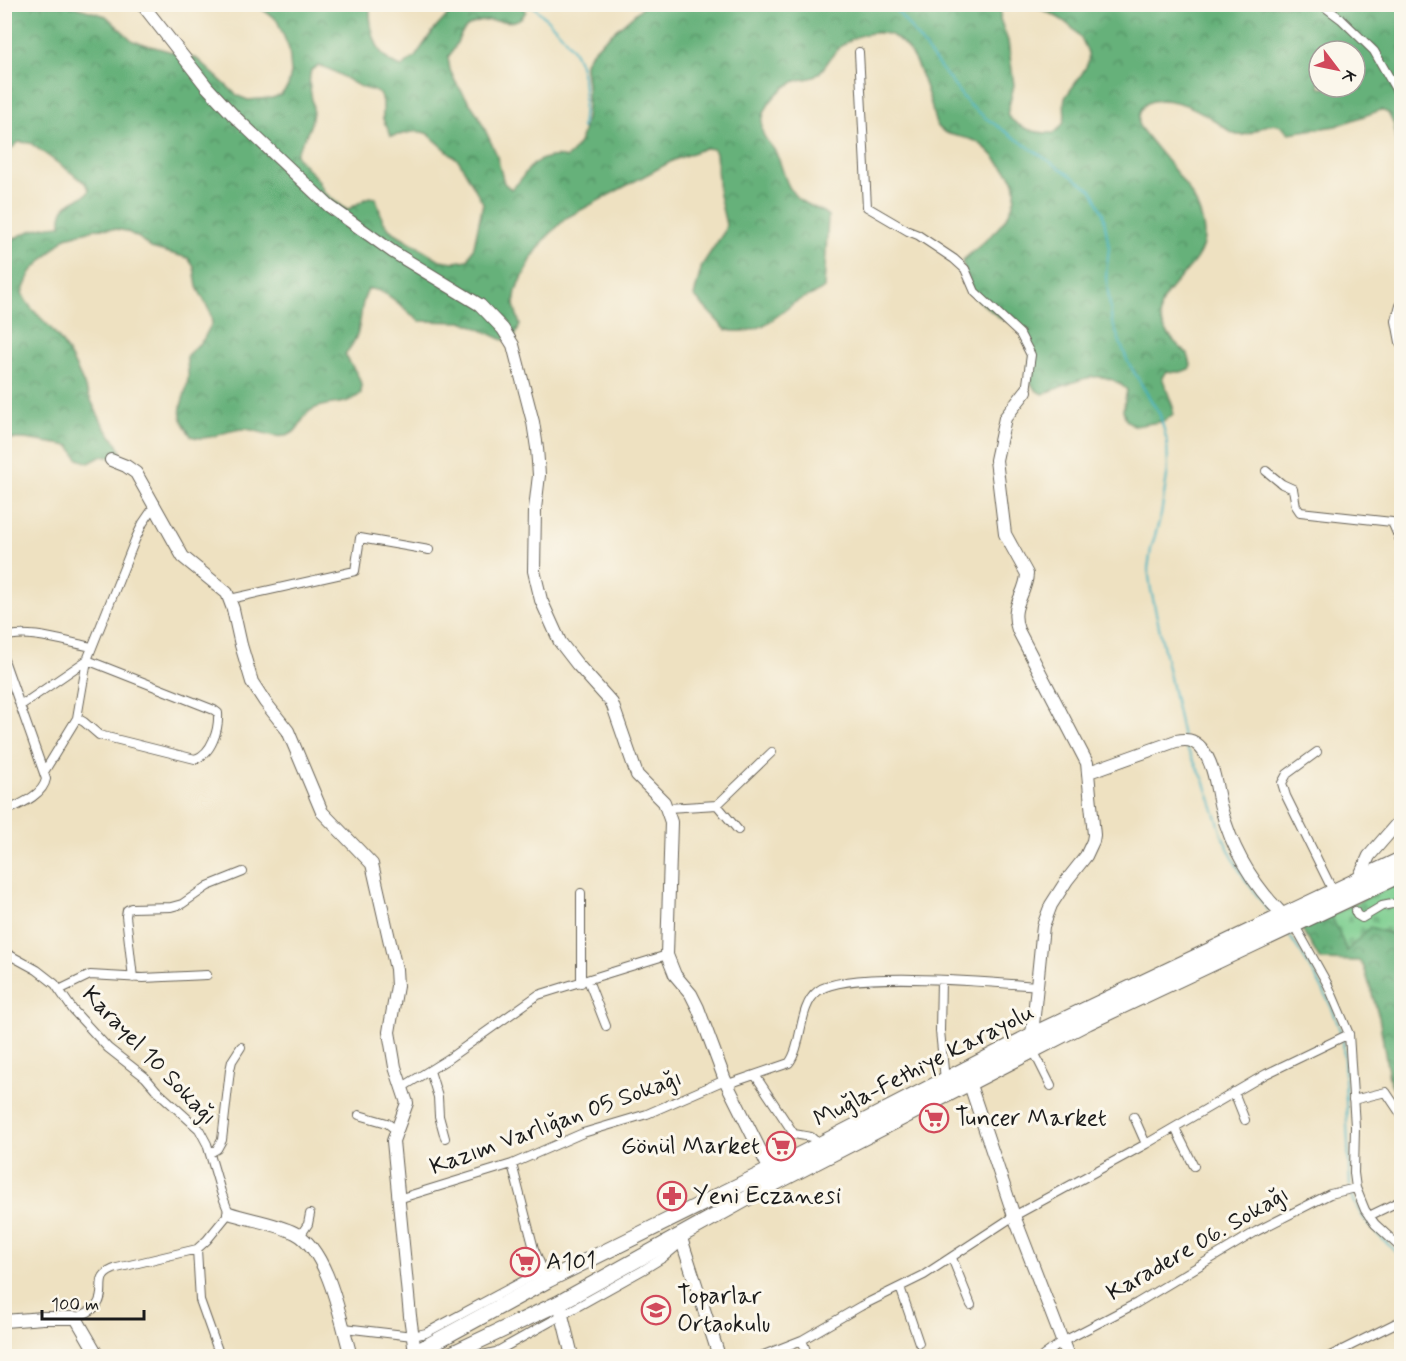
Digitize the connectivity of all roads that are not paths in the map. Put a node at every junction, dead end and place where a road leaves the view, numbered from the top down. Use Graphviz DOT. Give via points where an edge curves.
graph roads {
  1 [pos="142,4"];
  2 [pos="1321,4"];
  3 [pos="858,52"];
  4 [pos="1401,100"];
  5 [pos="1401,306"];
  6 [pos="1401,342"];
  7 [pos="1026,391"];
  8 [pos="111,460"];
  9 [pos="1266,471"];
  10 [pos="154,507"];
  11 [pos="1401,545"];
  12 [pos="429,550"];
  13 [pos="230,599"];
  14 [pos="4,639"];
  15 [pos="92,647"];
  16 [pos="4,660"];
  17 [pos="87,660"];
  18 [pos="20,706"];
  19 [pos="77,718"];
  20 [pos="772,752"];
  21 [pos="1317,752"];
  22 [pos="44,772"];
  23 [pos="1089,772"];
  24 [pos="717,805"];
  25 [pos="668,808"];
  26 [pos="4,812"];
  27 [pos="1401,818"];
  28 [pos="738,830"];
  29 [pos="1401,859"];
  30 [pos="243,872"];
  31 [pos="1401,874"];
  32 [pos="1359,878"];
  33 [pos="1333,891"];
  34 [pos="581,893"];
  35 [pos="1401,902"];
  36 [pos="1355,911"];
  37 [pos="1288,920"];
  38 [pos="4,952"];
  39 [pos="667,955"];
  40 [pos="207,975"];
  41 [pos="133,978"];
  42 [pos="941,980"];
  43 [pos="584,981"];
  44 [pos="1038,986"];
  45 [pos="59,990"];
  46 [pos="606,1026"];
  47 [pos="1348,1034"];
  48 [pos="1033,1038"];
  49 [pos="242,1047"];
  50 [pos="430,1071"];
  51 [pos="755,1075"];
  52 [pos="945,1076"];
  53 [pos="726,1082"];
  54 [pos="969,1082"];
  55 [pos="1051,1086"];
  56 [pos="401,1088"];
  57 [pos="1234,1092"];
  58 [pos="1353,1100"];
  59 [pos="359,1115"];
  60 [pos="1401,1116"];
  61 [pos="1134,1117"];
  62 [pos="1245,1120"];
  63 [pos="1175,1128"];
  64 [pos="396,1130"];
  65 [pos="445,1138"];
  66 [pos="1146,1144"];
  67 [pos="819,1145"];
  68 [pos="210,1153"];
  69 [pos="512,1164"];
  70 [pos="1194,1167"];
  71 [pos="770,1170"];
  72 [pos="1350,1188"];
  73 [pos="398,1199"];
  74 [pos="1401,1200"];
  75 [pos="229,1213"];
  76 [pos="310,1214"];
  77 [pos="1014,1216"];
  78 [pos="1369,1216"];
  79 [pos="300,1236"];
  80 [pos="681,1238"];
  81 [pos="197,1249"];
  82 [pos="1401,1249"];
  83 [pos="952,1258"];
  84 [pos="545,1276"];
  85 [pos="902,1287"];
  86 [pos="970,1305"];
  87 [pos="561,1309"];
  88 [pos="916,1316"];
  89 [pos="76,1318"];
  90 [pos="1401,1320"];
  91 [pos="4,1321"];
  92 [pos="344,1328"];
  93 [pos="413,1336"];
  94 [pos="802,1340"];
  95 [pos="1062,1342"];
  96 [pos="919,1343"];
  97 [pos="496,1354"];
  98 [pos="412,1355"];
  99 [pos="99,1356"];
  100 [pos="220,1356"];
  101 [pos="351,1356"];
  102 [pos="447,1356"];
  103 [pos="478,1356"];
  104 [pos="572,1356"];
  105 [pos="719,1356"];
  106 [pos="761,1356"];
  107 [pos="808,1356"];
  108 [pos="1043,1356"];
  109 [pos="1068,1356"];
  110 [pos="1330,1356"];
  1 -- 25 [label="street" via="214,94 329,206 393,252 480,305 509,338 537,448 534,571 541,600 560,642 612,703 637,775"];
  2 -- 4 [label="street" via="1374,51"];
  3 -- 7 [label="street" via="867,207 918,235 965,269 975,292 1020,334 1031,355"];
  5 -- 6 [label="street"];
  7 -- 23 [label="street" via="1005,418 996,460 1005,534 1027,574 1014,617 1084,754"];
  8 -- 10 [label="street" via="136,473"];
  9 -- 11 [label="street" via="1293,489 1300,512 1392,522"];
  10 -- 13 [label="street" via="183,557 223,588"];
  10 -- 15 [label="street" via="135,540"];
  12 -- 13 [label="street" via="360,538 355,571"];
  13 -- 56 [label="street" via="252,682 288,731 318,806 372,864 396,969 389,1032"];
  14 -- 15 [label="street" via="26,635"];
  15 -- 17 [label="street"];
  16 -- 18 [label="street"];
  17 -- 18 [label="street"];
  17 -- 19 [label="street"];
  17 -- 19 [label="street" via="217,711 218,731 202,756 195,759 99,735"];
  18 -- 22 [label="street"];
  19 -- 22 [label="street"];
  20 -- 24 [label="street"];
  21 -- 33 [label="street" via="1287,774 1282,783"];
  22 -- 26 [label="street" via="42,789"];
  23 -- 37 [label="street" via="1183,740 1200,746 1227,825 1252,880"];
  23 -- 44 [label="street" via="1093,841 1046,917"];
  24 -- 25 [label="street"];
  24 -- 28 [label="street"];
  25 -- 39 [label="street"];
  27 -- 32 [label="street" via="1369,856"];
  29 -- 32 [label="highway, Muğla-Fethiye Karayolu"];
  30 -- 41 [label="street" via="208,886 182,904 127,910"];
  31 -- 37 [label="highway, Muğla-Fethiye Karayolu"];
  32 -- 33 [label="highway, Muğla-Fethiye Karayolu"];
  33 -- 37 [label="highway, Muğla-Fethiye Karayolu"];
  34 -- 43 [label="street"];
  35 -- 36 [label="street" via="1382,906 1362,918"];
  37 -- 47 [label="street" via="1324,976"];
  37 -- 48 [label="highway, Muğla-Fethiye Karayolu"];
  38 -- 45 [label="street, Karayel 10 Sokağı" via="37,970"];
  39 -- 43 [label="street"];
  39 -- 53 [label="street" via="675,975 698,1008"];
  40 -- 41 [label="street"];
  41 -- 45 [label="street" via="90,975"];
  42 -- 44 [label="street"];
  42 -- 51 [label="street, Kazım Varlığan 05 Sokağı" via="864,980 817,991 804,1016 792,1060"];
  42 -- 52 [label="street" via="940,1031"];
  43 -- 46 [label="street"];
  43 -- 50 [label="street" via="538,995"];
  44 -- 48 [label="street"];
  45 -- 68 [label="street, Karayel 10 Sokağı" via="108,1048 194,1122"];
  47 -- 57 [label="street"];
  47 -- 58 [label="street"];
  48 -- 52 [label="highway, Muğla-Fethiye Karayolu"];
  48 -- 54 [label="highway, Muğla-Fethiye Karayolu"];
  48 -- 55 [label="street"];
  49 -- 68 [label="street" via="230,1070 222,1140"];
  50 -- 56 [label="street"];
  50 -- 65 [label="street"];
  51 -- 53 [label="street, Kazım Varlığan 05 Sokağı"];
  51 -- 67 [label="street" via="794,1134 811,1137"];
  52 -- 67 [label="highway, Muğla-Fethiye Karayolu"];
  53 -- 69 [label="street, Kazım Varlığan 05 Sokağı" via="647,1114 583,1133"];
  53 -- 71 [label="street"];
  54 -- 77 [label="street"];
  54 -- 80 [label="highway, Muğla-Fethiye Karayolu" via="773,1184"];
  56 -- 64 [label="street" via="407,1103"];
  57 -- 62 [label="street"];
  57 -- 63 [label="street"];
  58 -- 60 [label="street" via="1386,1092"];
  58 -- 72 [label="street"];
  59 -- 64 [label="street" via="387,1123"];
  61 -- 66 [label="street"];
  63 -- 66 [label="street"];
  63 -- 70 [label="street"];
  64 -- 73 [label="street" via="393,1141"];
  66 -- 77 [label="street"];
  67 -- 71 [label="highway, Muğla-Fethiye Karayolu"];
  68 -- 75 [label="street, Karayel 10 Sokağı"];
  69 -- 73 [label="street, Kazım Varlığan 05 Sokağı"];
  69 -- 84 [label="street"];
  71 -- 84 [label="highway, Muğla-Fethiye Karayolu"];
  72 -- 78 [label="street"];
  72 -- 95 [label="street, Karadere 06. Sokağı" via="1323,1197 1257,1231 1137,1303"];
  73 -- 93 [label="street"];
  74 -- 78 [label="street"];
  75 -- 79 [label="street"];
  75 -- 81 [label="street"];
  76 -- 79 [label="street"];
  77 -- 83 [label="street"];
  77 -- 95 [label="street"];
  78 -- 82 [label="street"];
  79 -- 92 [label="street" via="323,1265"];
  80 -- 87 [label="highway, Muğla-Fethiye Karayolu"];
  80 -- 105 [label="street"];
  81 -- 89 [label="street" via="110,1270 102,1278 97,1305"];
  81 -- 100 [label="street" via="200,1300"];
  83 -- 85 [label="street"];
  83 -- 86 [label="street"];
  84 -- 87 [label="highway" via="543,1298"];
  84 -- 93 [label="street"];
  84 -- 98 [label="highway, Muğla-Fethiye Karayolu"];
  85 -- 88 [label="street"];
  85 -- 94 [label="street"];
  85 -- 96 [label="street"];
  87 -- 97 [label="street"];
  87 -- 102 [label="highway, Muğla-Fethiye Karayolu"];
  87 -- 104 [label="street"];
  89 -- 91 [label="street"];
  89 -- 99 [label="street"];
  90 -- 110 [label="street"];
  92 -- 93 [label="street"];
  92 -- 101 [label="street"];
  93 -- 98 [label="street"];
  94 -- 106 [label="street"];
  94 -- 107 [label="street"];
  95 -- 108 [label="street, Karadere 06. Sokağı"];
  95 -- 109 [label="street"];
  97 -- 103 [label="street"];
}
